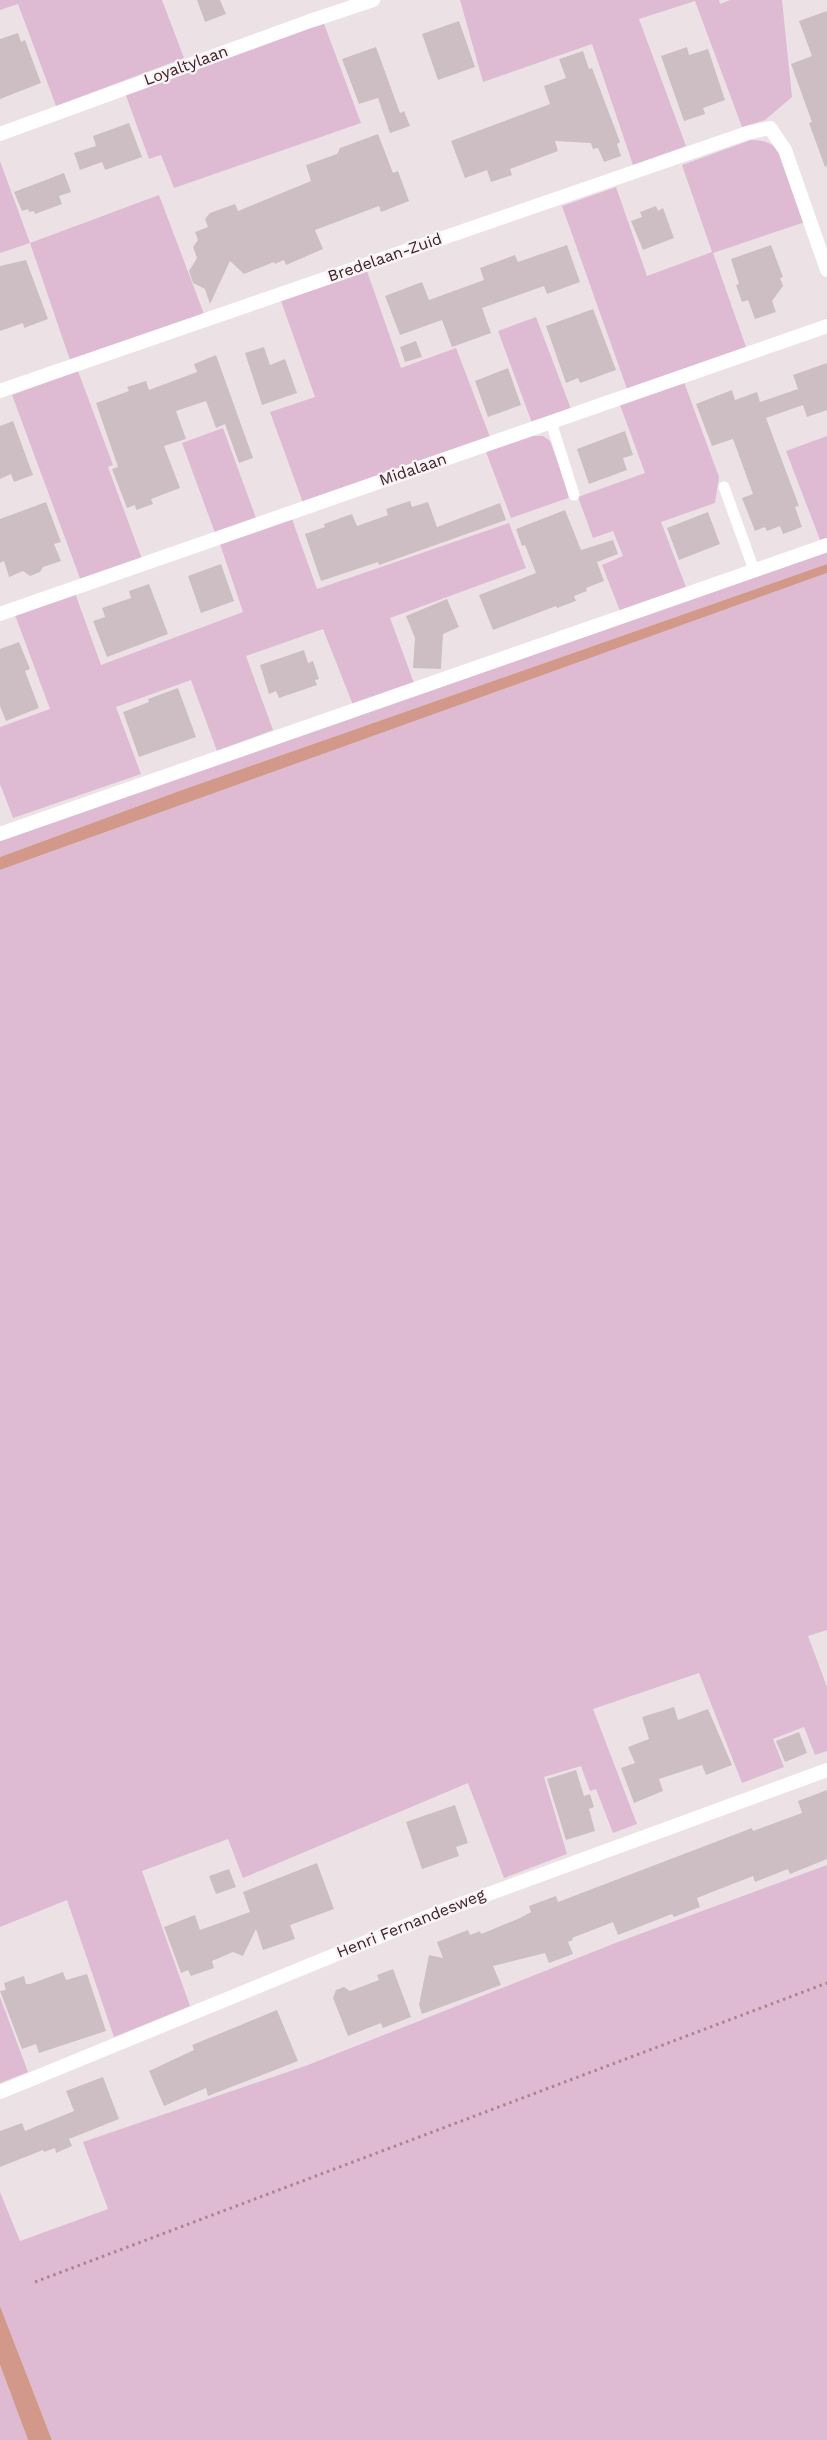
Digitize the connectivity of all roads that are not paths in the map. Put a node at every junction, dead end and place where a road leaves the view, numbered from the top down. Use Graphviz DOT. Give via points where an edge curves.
graph roads {
  1 [pos="373,0"];
  2 [pos="0,134"];
  3 [pos="827,270"];
  4 [pos="827,326"];
  5 [pos="0,391"];
  6 [pos="551,422"];
  7 [pos="724,487"];
  8 [pos="574,495"];
  9 [pos="827,545"];
  10 [pos="754,570"];
  11 [pos="0,614"];
  12 [pos="0,834"];
  13 [pos="827,1770"];
  14 [pos="0,2092"];
  1 -- 2 [label="street, Loyaltylaan"];
  3 -- 5 [label="street, Bredelaan-Zuid" via="785,150 770,128 729,139"];
  4 -- 6 [label="street, Midalaan"];
  6 -- 8 [label="lane"];
  6 -- 11 [label="street, Midalaan"];
  7 -- 10 [label="lane"];
  9 -- 10 [label="street"];
  10 -- 12 [label="street"];
  13 -- 14 [label="street, Henri Fernandesweg" via="442,1911"];
}
